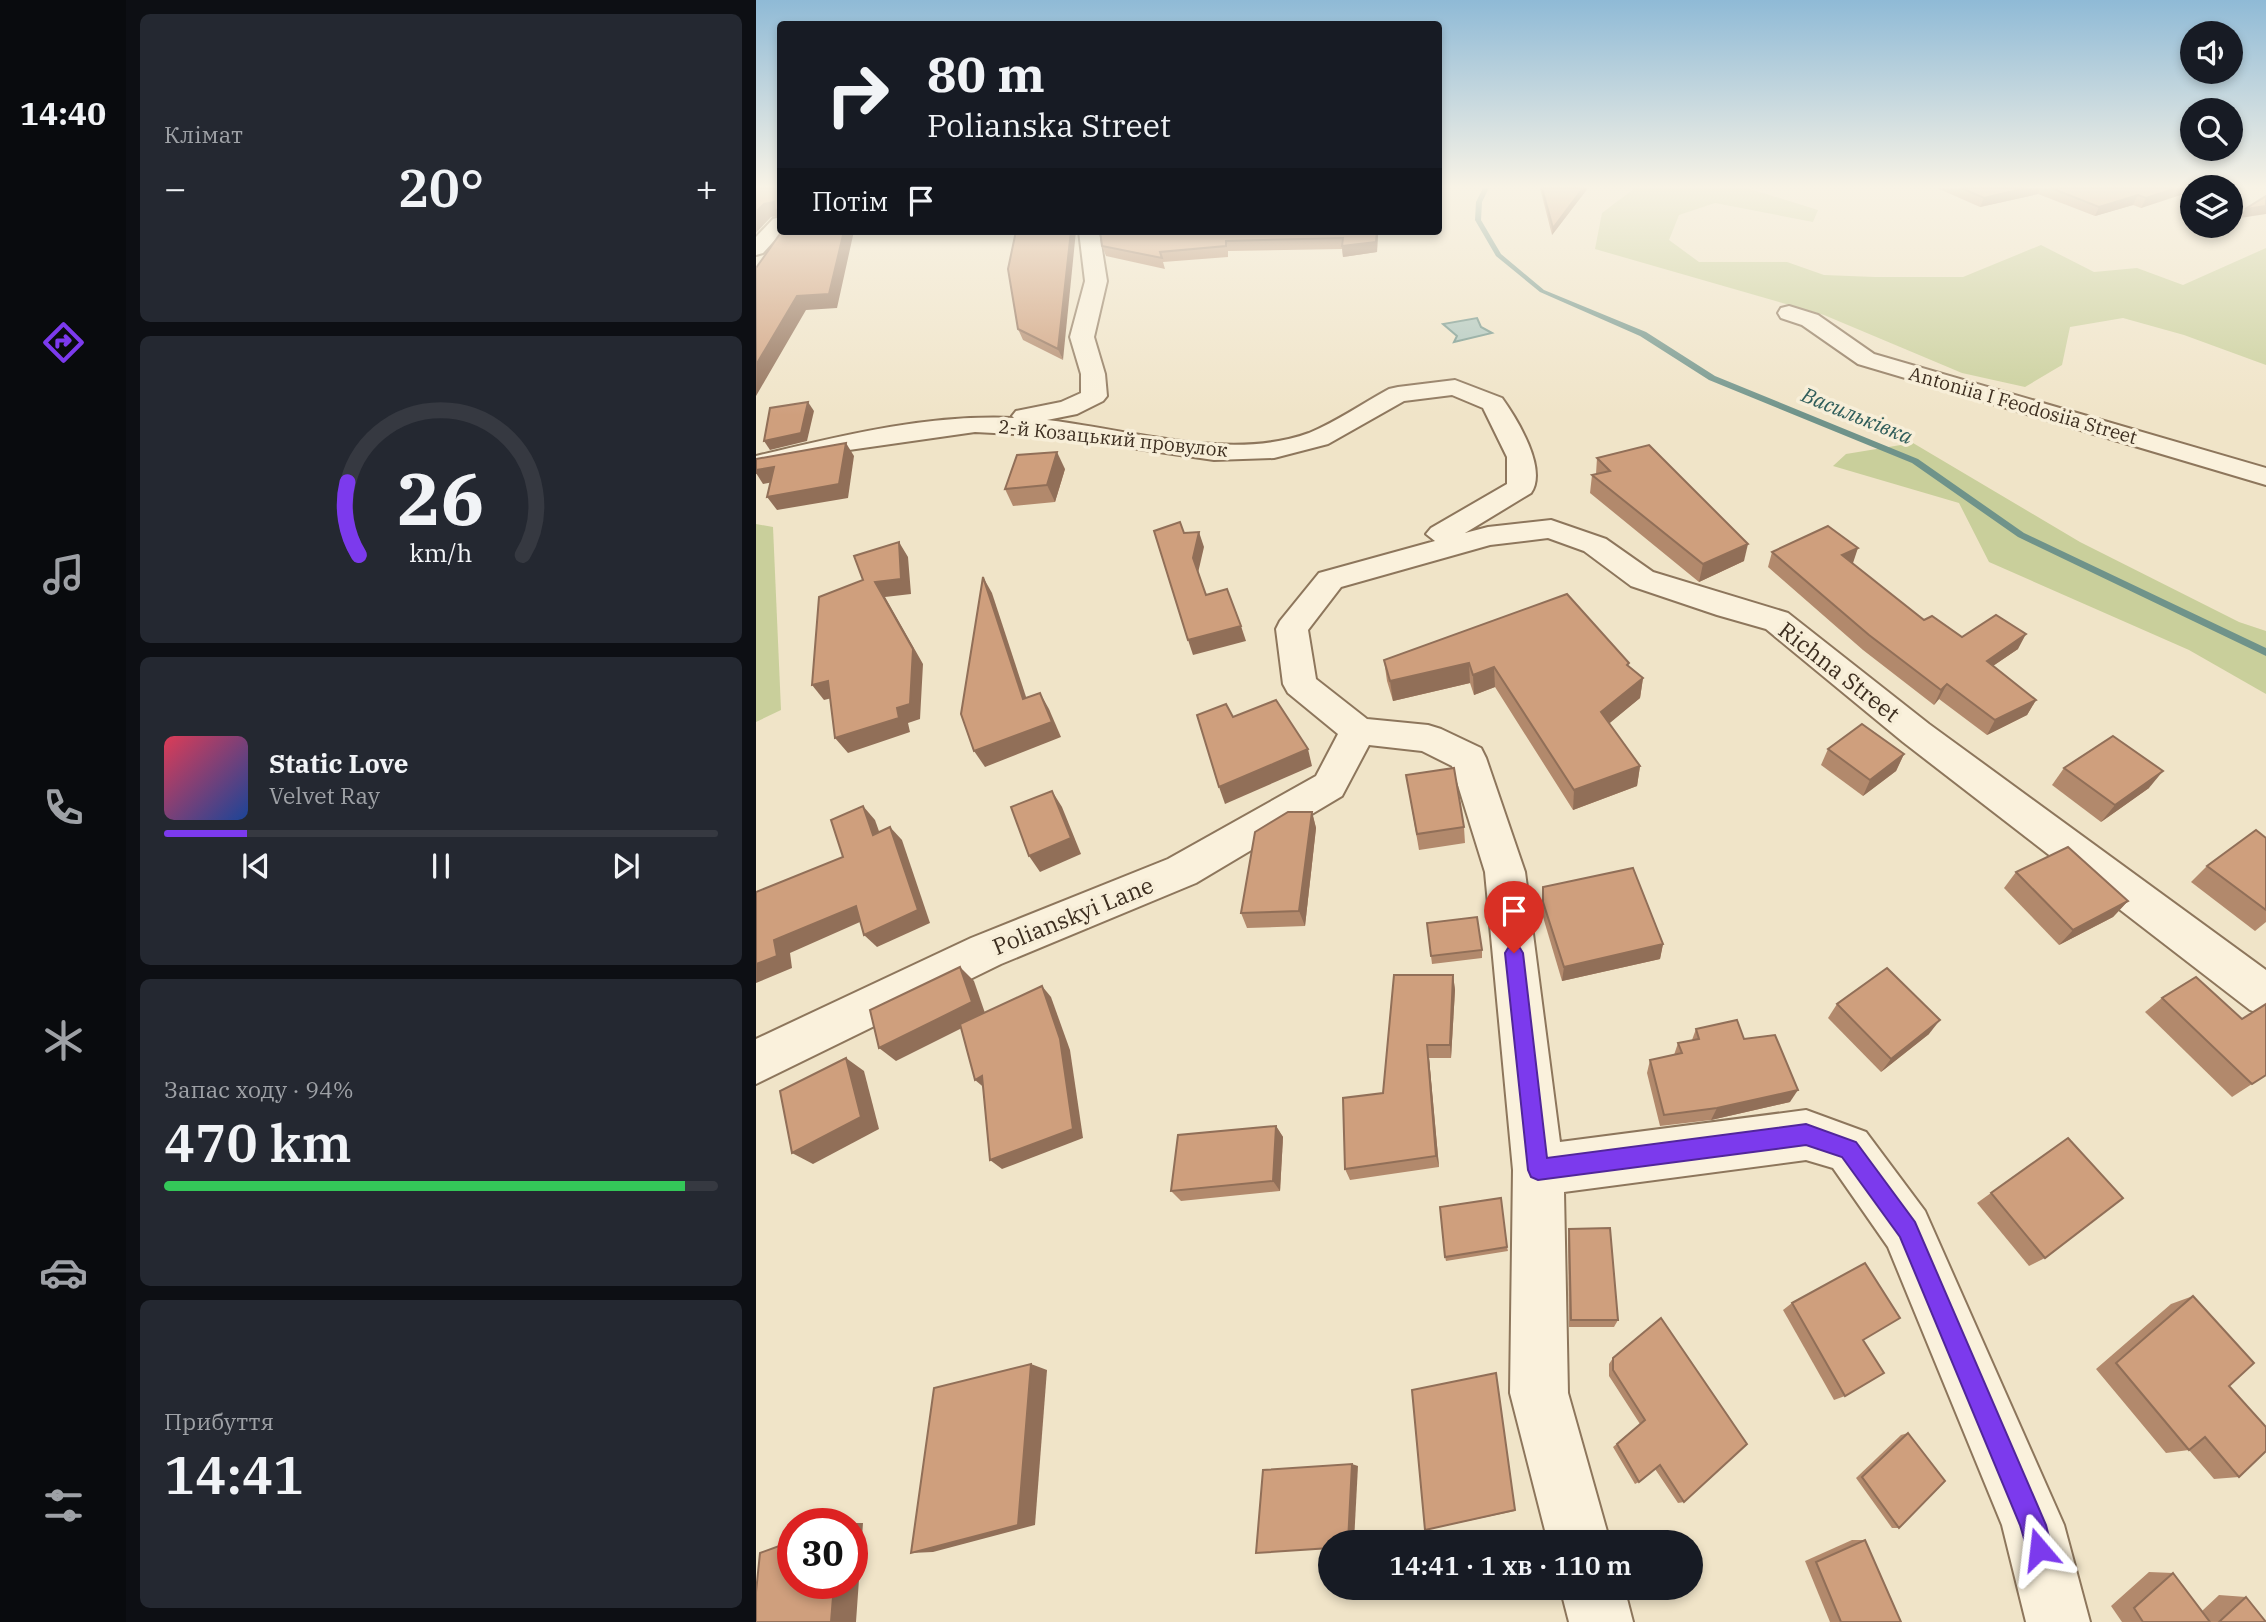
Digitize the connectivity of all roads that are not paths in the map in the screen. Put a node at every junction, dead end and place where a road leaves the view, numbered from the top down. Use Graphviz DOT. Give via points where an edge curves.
graph roads {
  1 [pos="1094,264"];
  2 [pos="1789,313"];
  3 [pos="975,424"];
  4 [pos="756,464"];
  5 [pos="2266,477"];
  6 [pos="1375,568"];
  7 [pos="1358,732"];
  8 [pos="2266,996"];
  9 [pos="756,1062"];
  10 [pos="1538,1170"];
  11 [pos="1576,1530"];
  12 [pos="1595,1600"];
  13 [pos="1601,1622"];
  14 [pos="2058,1622"];
  1 -- 3 [label="street" via="1096,281 1082,337 1094,396 1068,409"];
  2 -- 5 [label="street, Antoniia I Feodosiia Street" via="1810,320 1866,359"];
  3 -- 4 [label="street, 2-й Козацький провулок" via="849,442"];
  3 -- 6 [label="street, 2-й Козацький провулок" via="1049,428 1214,452 1274,450 1320,438 1398,394 1455,387 1493,403 1521,457 1521,486 1481,513"];
  6 -- 7 [label="street, Richna Street" via="1330,580 1292,629 1300,684"];
  6 -- 8 [label="street, Richna Street" via="1488,536 1550,529 1595,545 1642,579 1777,621 1916,733"];
  7 -- 9 [label="street, Polianskyi Lane" via="1329,786 1182,872 986,951"];
  7 -- 10 [label="street" via="1428,738 1468,758 1505,872"];
  10 -- 11 [label="street" via="1539,1393"];
  10 -- 14 [label="street" via="1806,1135 1849,1149 1907,1229 2033,1525"];
  12 -- 13 [label="street"];
}
